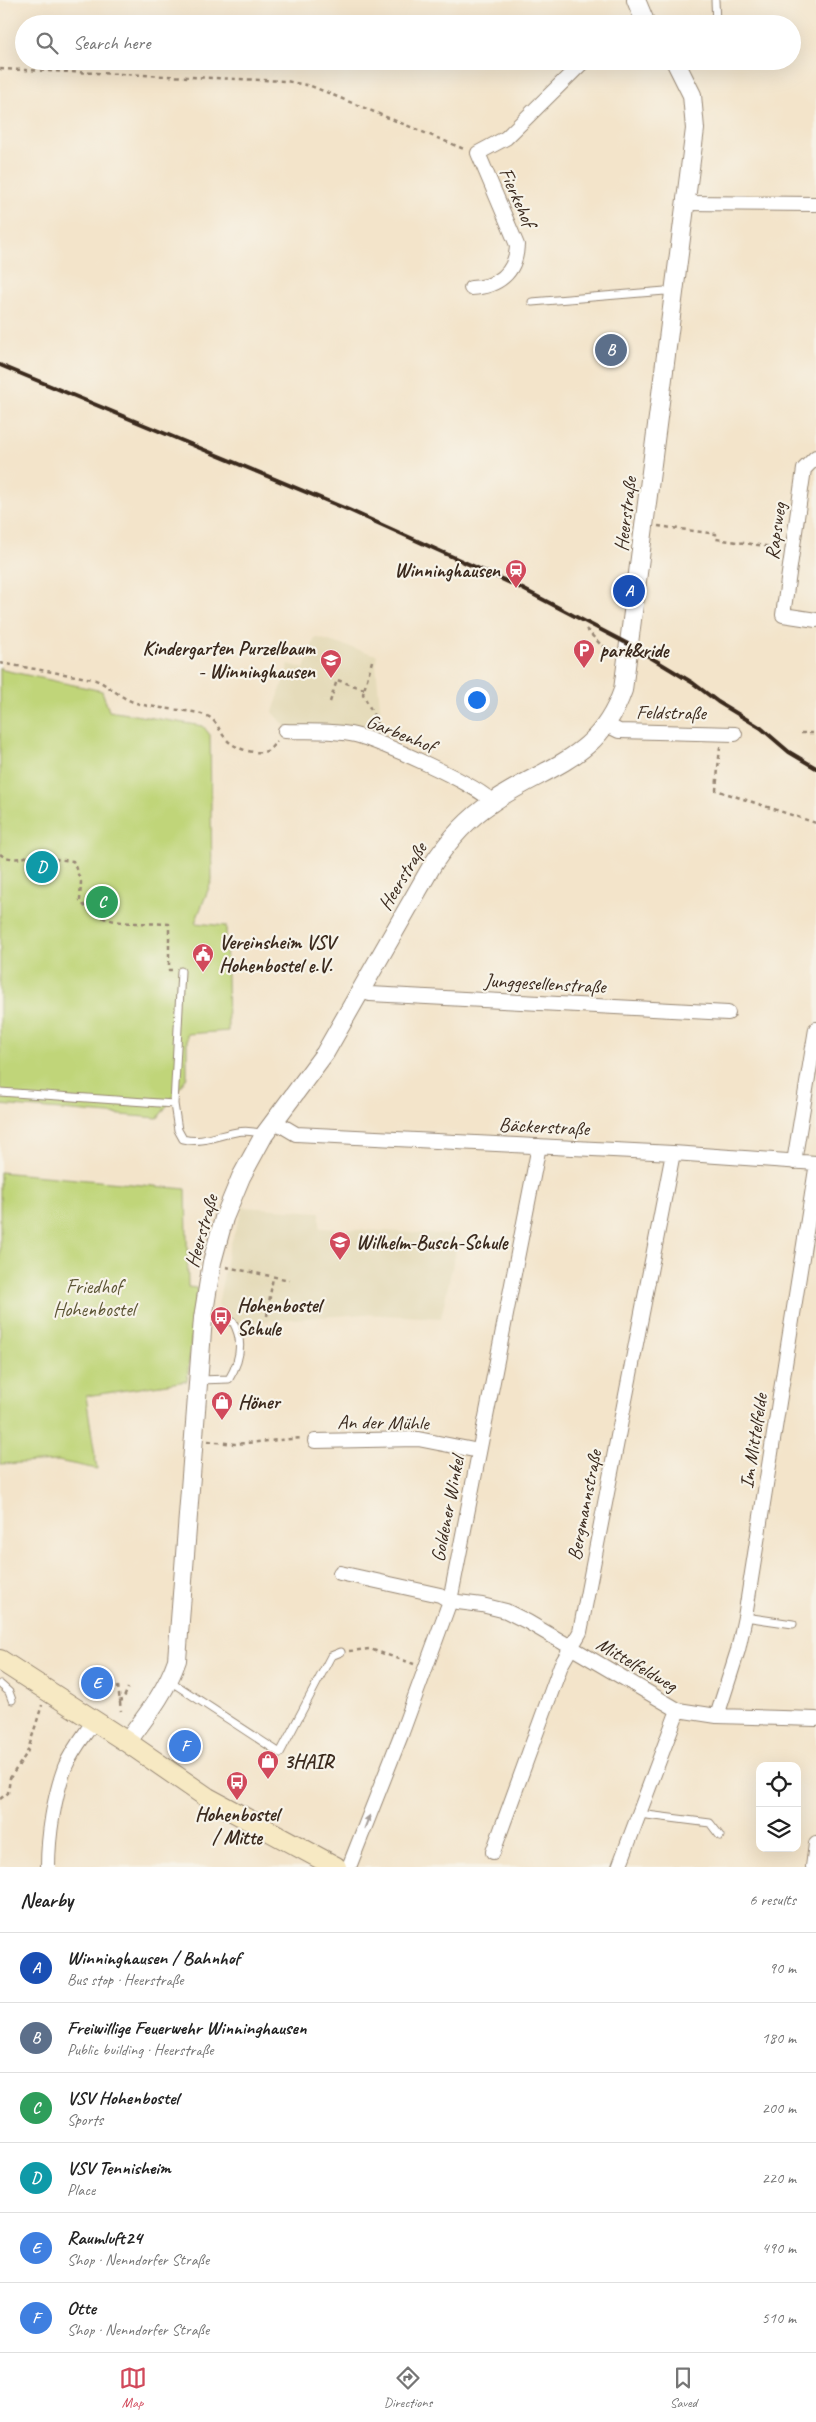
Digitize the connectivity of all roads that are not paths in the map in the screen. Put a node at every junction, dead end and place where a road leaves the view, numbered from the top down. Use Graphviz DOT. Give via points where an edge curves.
graph roads {
  1 [pos="636,0"];
  2 [pos="715,0"];
  3 [pos="639,15"];
  4 [pos="716,15"];
  5 [pos="575,70"];
  6 [pos="681,70"];
  7 [pos="685,204"];
  8 [pos="816,204"];
  9 [pos="471,288"];
  10 [pos="674,292"];
  11 [pos="532,302"];
  12 [pos="816,456"];
  13 [pos="816,620"];
  14 [pos="607,725"];
  15 [pos="285,731"];
  16 [pos="735,734"];
  17 [pos="492,802"];
  18 [pos="181,971"];
  19 [pos="360,990"];
  20 [pos="728,1013"];
  21 [pos="816,1028"];
  22 [pos="0,1092"];
  23 [pos="174,1104"];
  24 [pos="269,1128"];
  25 [pos="539,1146"];
  26 [pos="673,1153"];
  27 [pos="794,1162"];
  28 [pos="816,1163"];
  29 [pos="816,1170"];
  30 [pos="203,1318"];
  31 [pos="197,1379"];
  32 [pos="315,1441"];
  33 [pos="479,1451"];
  34 [pos="340,1573"];
  35 [pos="450,1601"];
  36 [pos="745,1617"];
  37 [pos="793,1624"];
  38 [pos="570,1648"];
  39 [pos="341,1652"];
  40 [pos="0,1660"];
  41 [pos="170,1680"];
  42 [pos="0,1684"];
  43 [pos="12,1700"];
  44 [pos="678,1710"];
  45 [pos="717,1716"];
  46 [pos="816,1719"];
  47 [pos="94,1721"];
  48 [pos="127,1742"];
  49 [pos="639,1814"];
  50 [pos="720,1836"];
  51 [pos="816,1844"];
  52 [pos="493,1852"];
  53 [pos="48,1867"];
  54 [pos="338,1867"];
  55 [pos="619,1867"];
  56 [pos="813,1867"];
  1 -- 3 [label="street"];
  2 -- 4 [label="lane"];
  5 -- 9 [label="street, Fierkehof" via="506,138 478,153 518,245 517,260 507,274 487,287"];
  6 -- 7 [label="street, Heerstraße" via="695,111"];
  7 -- 8 [label="street"];
  7 -- 10 [label="street, Heerstraße"];
  10 -- 11 [label="lane"];
  10 -- 14 [label="street, Heerstraße" via="623,690"];
  12 -- 13 [label="street, Rapsweg" via="804,468 783,616"];
  14 -- 16 [label="street, Feldstraße" via="619,731"];
  14 -- 17 [label="street, Heerstraße" via="572,757"];
  15 -- 17 [label="street, Garbenhof" via="355,735 443,772 487,795"];
  17 -- 19 [label="street, Heerstraße" via="448,841"];
  18 -- 23 [label="lane"];
  19 -- 20 [label="street, Junggesellenstraße" via="370,994"];
  19 -- 24 [label="street, Heerstraße" via="325,1053"];
  21 -- 27 [label="street"];
  22 -- 23 [label="lane"];
  23 -- 24 [label="lane" via="178,1130 183,1139 194,1142 231,1132"];
  24 -- 25 [label="street, Bäckerstraße" via="296,1134"];
  24 -- 30 [label="street, Heerstraße" via="241,1177 224,1218 212,1262"];
  25 -- 26 [label="street, Bäckerstraße"];
  25 -- 33 [label="street, Goldener Winkel"];
  26 -- 27 [label="street, Bäckerstraße"];
  26 -- 38 [label="street, Bergmannstraße" via="580,1632"];
  27 -- 28 [label="street, Bäckerstraße"];
  29 -- 36 [label="street, Im Mittelfelde"];
  30 -- 31 [label="street, Heerstraße"];
  30 -- 31 [label="lane" via="232,1322 240,1334 238,1365 229,1379"];
  31 -- 41 [label="street, Heerstraße" via="181,1633"];
  32 -- 33 [label="street, An der Mühle" via="418,1439"];
  33 -- 35 [label="street, Goldener Winkel"];
  34 -- 35 [label="street, Mittelfeldweg"];
  35 -- 38 [label="street, Mittelfeldweg" via="506,1611"];
  54 -- 35 [label="street, Goldener Winkel, one-way" via="401,1735"];
  36 -- 37 [label="lane"];
  36 -- 45 [label="street, Im Mittelfelde"];
  38 -- 44 [label="street, Mittelfeldweg"];
  38 -- 52 [label="street, Bergmannstraße"];
  39 -- 41 [label="lane" via="331,1656 280,1753"];
  40 -- 47 [label="main road"];
  41 -- 48 [label="street, Heerstraße"];
  42 -- 43 [label="lane"];
  44 -- 45 [label="street, Mittelfeldweg"];
  44 -- 49 [label="street"];
  45 -- 46 [label="street, Mittelfeldweg"];
  47 -- 48 [label="main road"];
  47 -- 53 [label="street" via="65,1767"];
  48 -- 54 [label="main road" via="208,1798"];
  49 -- 50 [label="lane" via="710,1823"];
  49 -- 55 [label="street"];
  51 -- 56 [label="street"];
}
